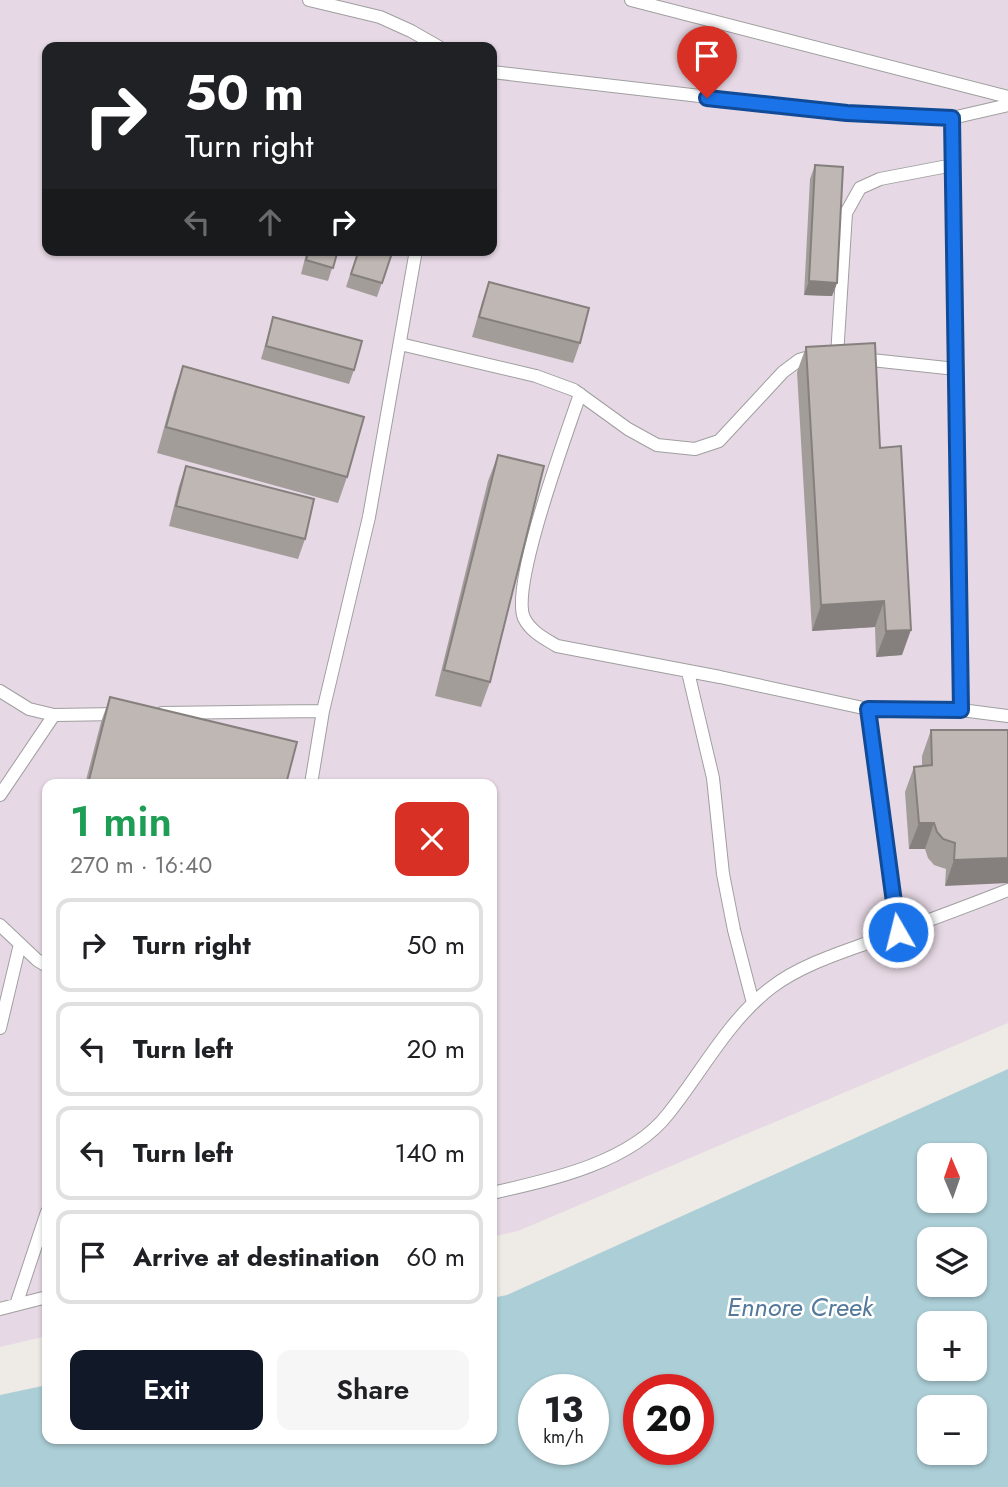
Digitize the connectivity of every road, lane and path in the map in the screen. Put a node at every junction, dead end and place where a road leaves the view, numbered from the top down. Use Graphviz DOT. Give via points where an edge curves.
graph roads {
  1 [pos="309,0"];
  2 [pos="631,0"];
  3 [pos="430,42"];
  4 [pos="497,73"];
  5 [pos="1008,97"];
  6 [pos="1008,105"];
  7 [pos="952,118"];
  8 [pos="953,165"];
  9 [pos="415,256"];
  10 [pos="400,344"];
  11 [pos="836,356"];
  12 [pos="956,369"];
  13 [pos="580,394"];
  14 [pos="688,672"];
  15 [pos="0,691"];
  16 [pos="868,709"];
  17 [pos="961,710"];
  18 [pos="323,711"];
  19 [pos="54,715"];
  20 [pos="1008,716"];
  21 [pos="312,779"];
  22 [pos="0,795"];
  23 [pos="1008,890"];
  24 [pos="0,925"];
  25 [pos="898,932"];
  26 [pos="20,944"];
  27 [pos="42,963"];
  28 [pos="753,1003"];
  29 [pos="0,1028"];
  30 [pos="497,1191"];
  31 [pos="42,1227"];
  32 [pos="42,1298"];
  33 [pos="16,1305"];
  34 [pos="0,1309"];
  1 -- 3 [label="lane" via="380,17"];
  2 -- 5 [label="lane"];
  4 -- 7 [label="lane" via="834,112"];
  6 -- 7 [label="lane"];
  7 -- 8 [label="lane"];
  8 -- 11 [label="lane" via="880,179 860,188 846,213"];
  8 -- 12 [label="lane"];
  9 -- 10 [label="lane"];
  10 -- 13 [label="lane" via="536,376"];
  10 -- 18 [label="lane" via="369,517"];
  11 -- 12 [label="lane"];
  11 -- 13 [label="lane" via="821,354 799,360 719,441 695,449 657,445"];
  12 -- 17 [label="lane"];
  13 -- 14 [label="lane" via="536,527 522,598 524,617 535,633 556,646"];
  14 -- 16 [label="lane"];
  14 -- 28 [label="lane" via="713,778 723,874"];
  15 -- 19 [label="lane" via="29,709"];
  16 -- 17 [label="lane"];
  16 -- 25 [label="lane"];
  17 -- 20 [label="lane"];
  18 -- 19 [label="lane"];
  18 -- 21 [label="lane"];
  19 -- 22 [label="lane"];
  23 -- 25 [label="lane"];
  24 -- 26 [label="lane"];
  25 -- 28 [label="lane" via="828,957 775,985"];
  26 -- 27 [label="lane"];
  26 -- 29 [label="lane"];
  28 -- 30 [label="lane" via="667,1117 646,1136 609,1158"];
  31 -- 33 [label="lane"];
  32 -- 33 [label="lane"];
  33 -- 34 [label="lane"];
}
